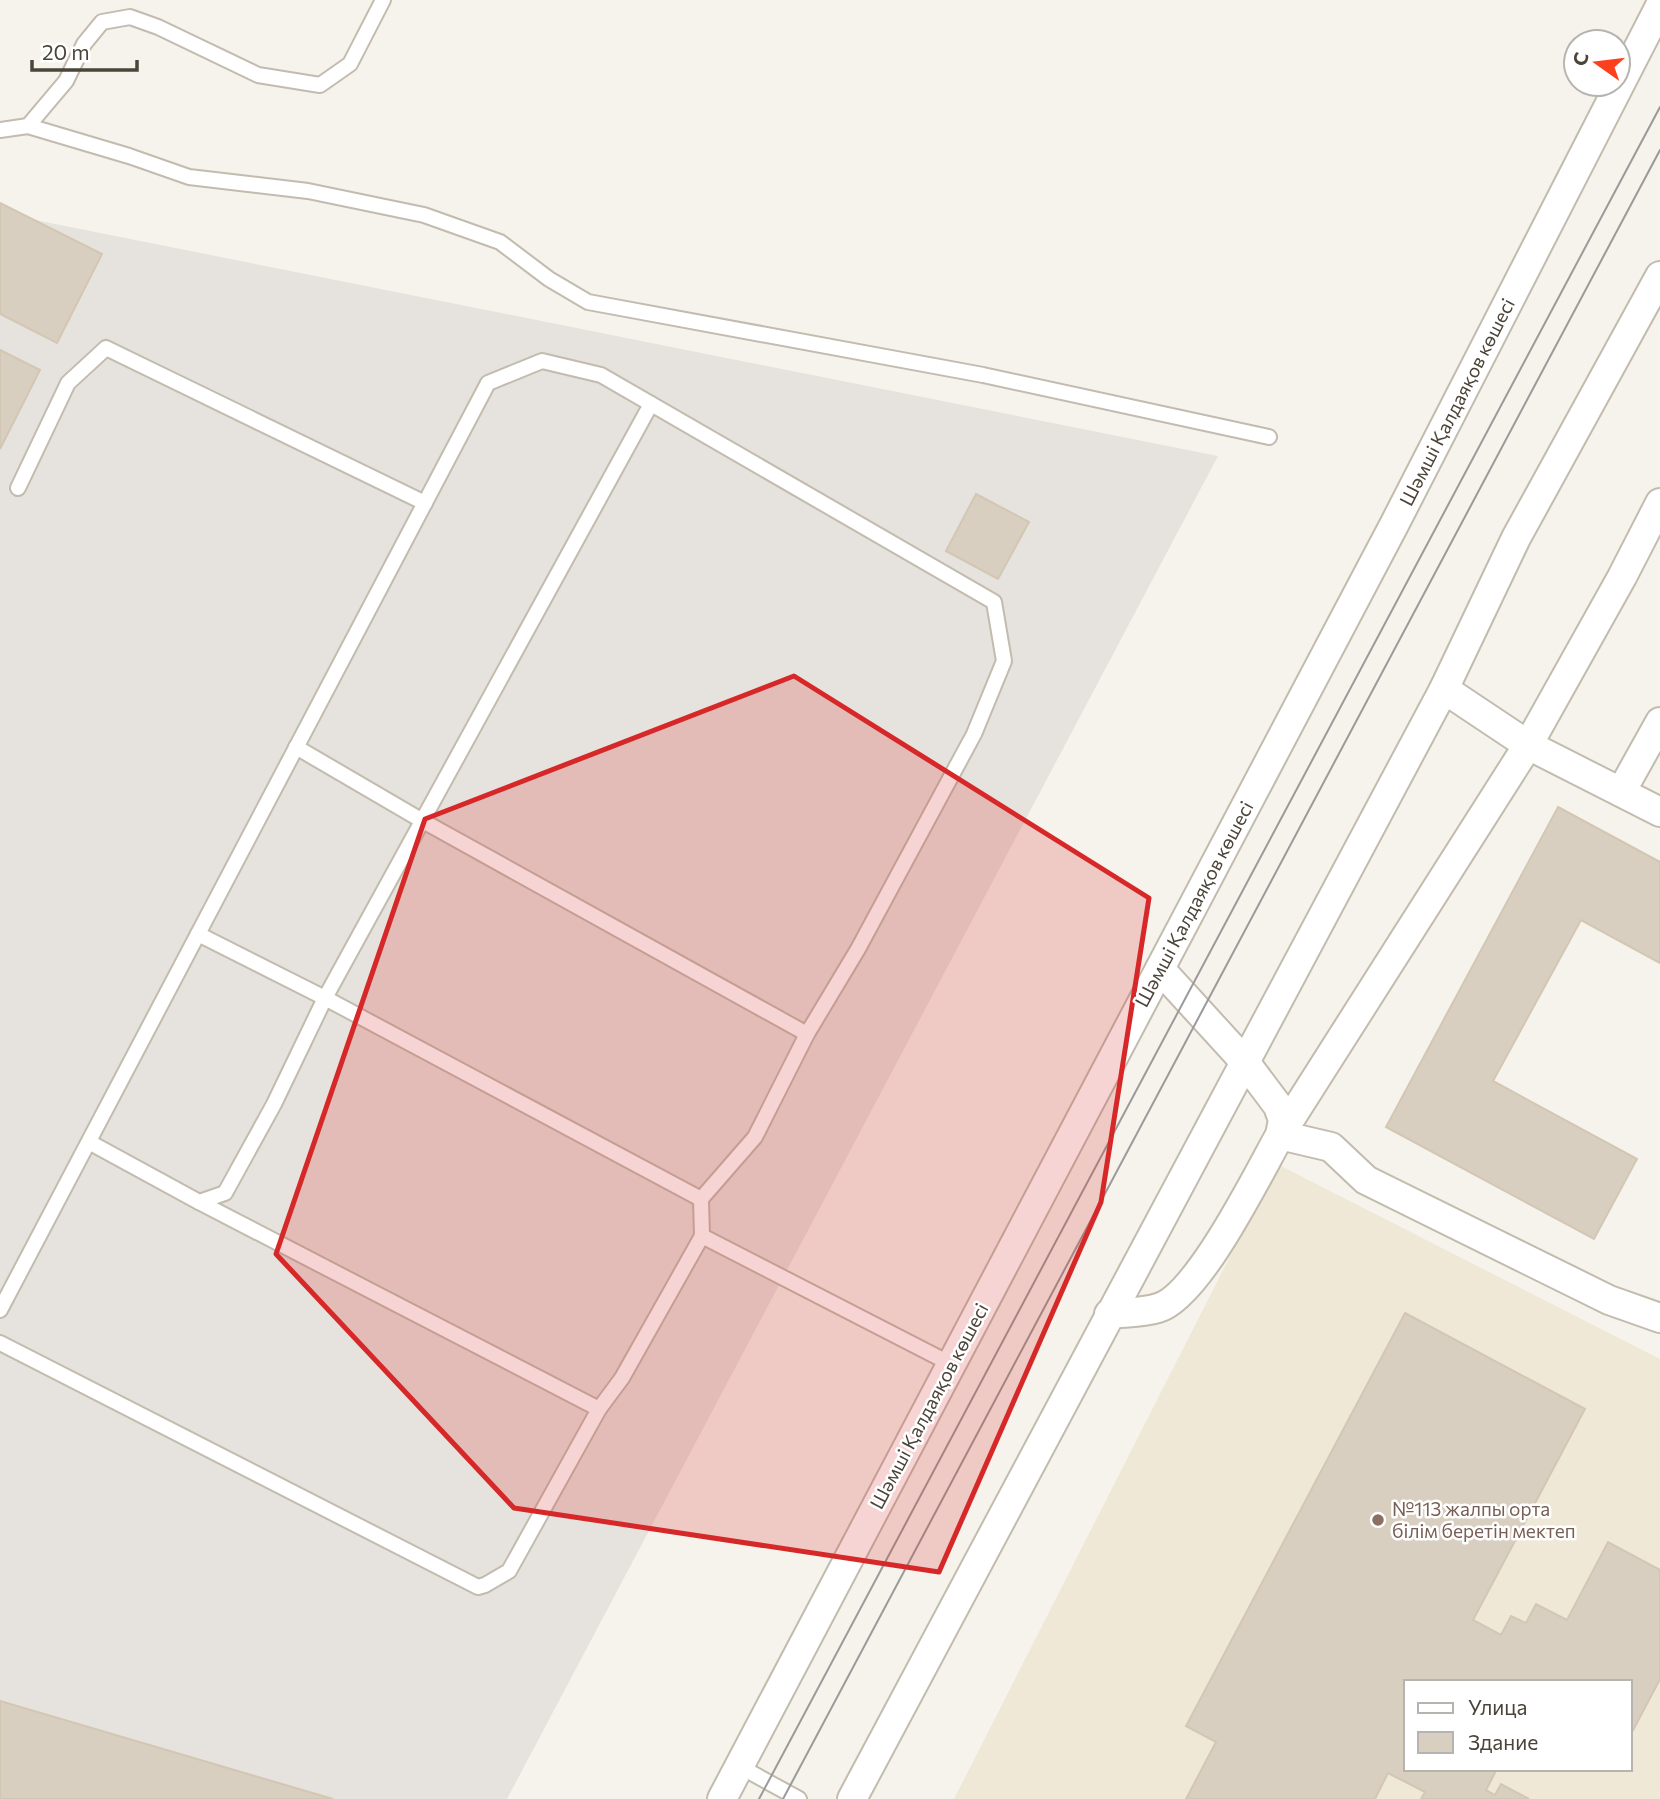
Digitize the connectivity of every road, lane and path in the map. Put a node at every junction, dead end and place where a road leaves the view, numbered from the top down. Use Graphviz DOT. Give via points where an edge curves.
graph roads {
  1 [pos="383,0"];
  2 [pos="1660,6"];
  3 [pos="28,126"];
  4 [pos="0,130"];
  5 [pos="1660,276"];
  6 [pos="651,404"];
  7 [pos="1269,437"];
  8 [pos="18,488"];
  9 [pos="425,503"];
  10 [pos="1660,503"];
  11 [pos="1444,689"];
  12 [pos="1660,722"];
  13 [pos="1528,745"];
  14 [pos="296,747"];
  15 [pos="1621,792"];
  16 [pos="1660,812"];
  17 [pos="421,820"];
  18 [pos="198,934"];
  19 [pos="1160,969"];
  20 [pos="325,998"];
  21 [pos="807,1034"];
  22 [pos="1244,1062"];
  23 [pos="1280,1136"];
  24 [pos="89,1142"];
  25 [pos="701,1199"];
  26 [pos="199,1202"];
  27 [pos="702,1236"];
  28 [pos="0,1310"];
  29 [pos="1110,1314"];
  30 [pos="1660,1318"];
  31 [pos="0,1343"];
  32 [pos="950,1364"];
  33 [pos="599,1409"];
  34 [pos="739,1766"];
  35 [pos="722,1799"];
  36 [pos="799,1799"];
  37 [pos="852,1799"];
  1 -- 3 [label="lane" via="350,64 320,85 258,75 130,17 102,22 84,44 66,81"];
  2 -- 19 [label="street, Шәмші Қалдаяқов көшесі"];
  3 -- 4 [label="lane"];
  3 -- 7 [label="lane" via="188,177 309,191 424,215 500,242 588,302 983,374"];
  5 -- 11 [label="street" via="1516,538"];
  6 -- 9 [label="lane" via="601,375 542,360 488,383"];
  6 -- 17 [label="lane"];
  6 -- 21 [label="lane" via="994,602 1004,661 974,734"];
  8 -- 9 [label="lane" via="68,383 106,348"];
  9 -- 14 [label="lane"];
  10 -- 13 [label="street"];
  11 -- 13 [label="street"];
  11 -- 22 [label="street"];
  12 -- 15 [label="street"];
  13 -- 15 [label="street"];
  13 -- 23 [label="street"];
  14 -- 17 [label="lane"];
  14 -- 18 [label="lane"];
  15 -- 16 [label="street"];
  17 -- 20 [label="lane"];
  17 -- 21 [label="lane"];
  18 -- 20 [label="lane"];
  18 -- 24 [label="lane"];
  19 -- 22 [label="street"];
  19 -- 32 [label="street, Шәмші Қалдаяқов көшесі"];
  20 -- 25 [label="lane"];
  20 -- 26 [label="lane" via="225,1193"];
  21 -- 25 [label="lane" via="755,1137"];
  22 -- 23 [label="street" via="1278,1106 1283,1119"];
  22 -- 29 [label="street"];
  23 -- 29 [label="street" via="1200,1272 1176,1299 1158,1308"];
  23 -- 30 [label="street" via="1331,1147 1366,1180 1609,1300"];
  24 -- 26 [label="lane"];
  24 -- 28 [label="lane"];
  25 -- 27 [label="lane"];
  26 -- 33 [label="lane"];
  27 -- 32 [label="lane"];
  27 -- 33 [label="lane" via="622,1378"];
  29 -- 37 [label="street"];
  31 -- 33 [label="lane" via="478,1587 509,1571"];
  32 -- 34 [label="street, Шәмші Қалдаяқов көшесі"];
  34 -- 35 [label="street, Шәмші Қалдаяқов көшесі"];
  34 -- 36 [label="lane"];
}
